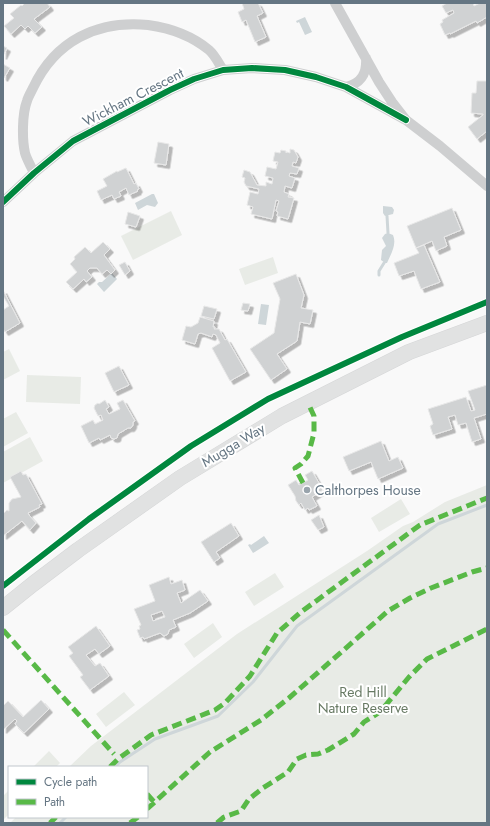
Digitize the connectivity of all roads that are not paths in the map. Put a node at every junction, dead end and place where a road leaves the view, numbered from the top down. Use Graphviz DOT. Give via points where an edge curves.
graph roads {
  1 [pos="335,3"];
  2 [pos="366,56"];
  3 [pos="223,70"];
  4 [pos="346,87"];
  5 [pos="406,120"];
  6 [pos="34,172"];
  7 [pos="487,186"];
  8 [pos="3,202"];
  9 [pos="487,323"];
  10 [pos="3,608"];
  1 -- 2 [label="street"];
  2 -- 4 [label="street" via="364,74 356,83"];
  2 -- 5 [label="street" via="392,102"];
  3 -- 4 [label="street, Wickham Crescent" via="285,70"];
  3 -- 6 [label="street, Wickham Crescent" via="170,90 97,128 73,141"];
  3 -- 6 [label="street" via="210,51 190,37 165,27 118,25 95,29 78,37 56,54 38,77 26,102 23,128 25,153"];
  4 -- 5 [label="street, Wickham Crescent"];
  5 -- 7 [label="street"];
  6 -- 8 [label="street, Wickham Crescent"];
  9 -- 10 [label="main road, Mugga Way" via="409,352 282,416 180,478 78,550"];
}
